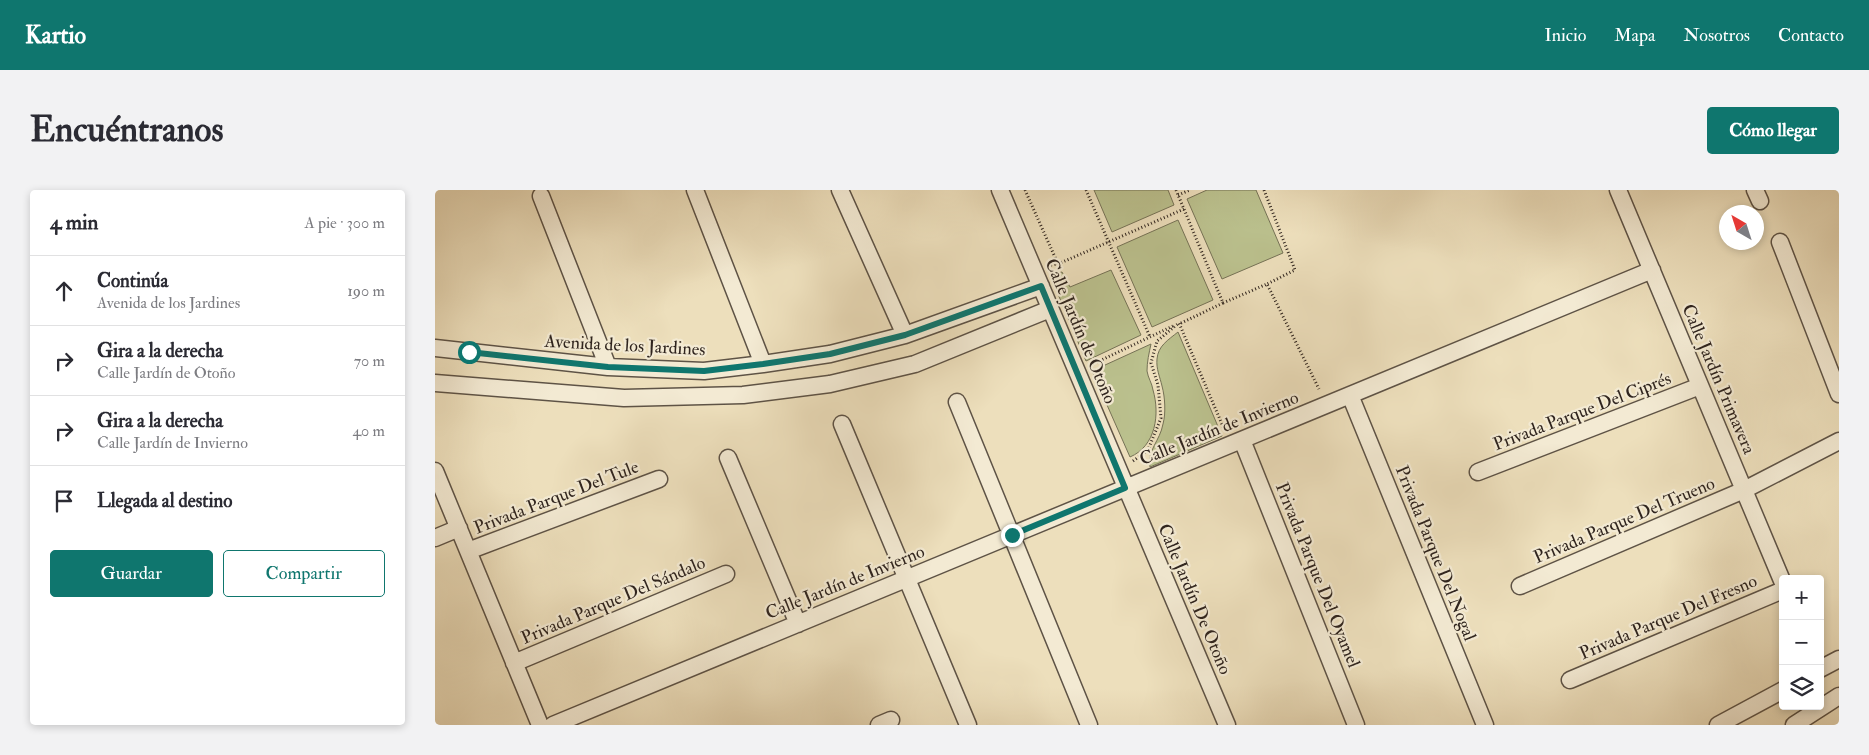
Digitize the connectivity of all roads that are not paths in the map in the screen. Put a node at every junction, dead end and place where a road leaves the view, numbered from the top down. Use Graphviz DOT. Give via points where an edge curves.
graph roads {
  1 [pos="695,190"];
  2 [pos="840,190"];
  3 [pos="1000,190"];
  4 [pos="1618,190"];
  5 [pos="541,196"];
  6 [pos="1780,242"];
  7 [pos="1652,270"];
  8 [pos="1041,286"];
  9 [pos="1050,309"];
  10 [pos="905,335"];
  11 [pos="435,348"];
  12 [pos="763,364"];
  13 [pos="608,367"];
  14 [pos="435,383"];
  15 [pos="1700,386"];
  16 [pos="1839,394"];
  17 [pos="1349,395"];
  18 [pos="957,402"];
  19 [pos="842,424"];
  20 [pos="1839,441"];
  21 [pos="1236,442"];
  22 [pos="728,458"];
  23 [pos="435,471"];
  24 [pos="1478,472"];
  25 [pos="659,479"];
  26 [pos="1125,488"];
  27 [pos="1744,490"];
  28 [pos="459,528"];
  29 [pos="1012,535"];
  30 [pos="435,538"];
  31 [pos="468,551"];
  32 [pos="726,574"];
  33 [pos="1780,575"];
  34 [pos="907,578"];
  35 [pos="1520,586"];
  36 [pos="1779,592"];
  37 [pos="798,624"];
  38 [pos="1839,659"];
  39 [pos="514,663"];
  40 [pos="1824,667"];
  41 [pos="1570,680"];
  42 [pos="1779,692"];
  43 [pos="1839,696"];
  44 [pos="1801,719"];
  45 [pos="540,725"];
  46 [pos="553,725"];
  47 [pos="968,725"];
  48 [pos="1089,725"];
  49 [pos="1227,725"];
  50 [pos="1356,725"];
  51 [pos="1485,725"];
  52 [pos="1718,725"];
  1 -- 12 [label="street"];
  2 -- 10 [label="street"];
  3 -- 8 [label="street, Calle Jardín de Otoño"];
  4 -- 7 [label="street, Calle Jardín Primavera"];
  5 -- 13 [label="street"];
  6 -- 16 [label="street"];
  7 -- 15 [label="street, Calle Jardín Primavera"];
  7 -- 17 [label="street, Calle Jardín de Invierno"];
  8 -- 9 [label="street, Calle Jardín de Otoño"];
  8 -- 10 [label="street, Avenida de los Jardines"];
  9 -- 14 [label="street" via="915,364 830,384 743,395 624,398"];
  9 -- 26 [label="street, Calle Jardín de Otoño"];
  10 -- 12 [label="street, Avenida de los Jardines" via="830,354"];
  11 -- 13 [label="street, Avenida de los Jardines"];
  12 -- 13 [label="street, Avenida de los Jardines" via="704,371"];
  15 -- 24 [label="street, Privada Parque Del Ciprés"];
  15 -- 27 [label="street, Calle Jardín Primavera"];
  17 -- 21 [label="street, Calle Jardín de Invierno"];
  17 -- 51 [label="street, Privada Parque Del Nogal"];
  18 -- 29 [label="street"];
  19 -- 34 [label="street"];
  20 -- 27 [label="street, Privada Parque Del Trueno"];
  21 -- 26 [label="street, Calle Jardín de Invierno"];
  21 -- 50 [label="street, Privada Parque Del Oyamel"];
  22 -- 37 [label="street"];
  23 -- 28 [label="street"];
  25 -- 31 [label="street, Privada Parque Del Tule"];
  26 -- 29 [label="street, Calle Jardín de Invierno"];
  26 -- 49 [label="street, Calle Jardín De Otoño"];
  27 -- 33 [label="street, Calle Jardín Primavera"];
  27 -- 35 [label="street, Privada Parque Del Trueno"];
  28 -- 30 [label="street"];
  28 -- 31 [label="street"];
  29 -- 34 [label="street, Calle Jardín de Invierno"];
  29 -- 48 [label="street"];
  31 -- 39 [label="street"];
  32 -- 39 [label="street, Privada Parque Del Sándalo"];
  34 -- 37 [label="street, Calle Jardín de Invierno"];
  34 -- 47 [label="street"];
  36 -- 41 [label="street, Privada Parque Del Fresno"];
  37 -- 46 [label="street, Calle Jardín de Invierno"];
  38 -- 40 [label="street"];
  39 -- 45 [label="street"];
  42 -- 52 [label="street"];
  43 -- 44 [label="street"];
}
